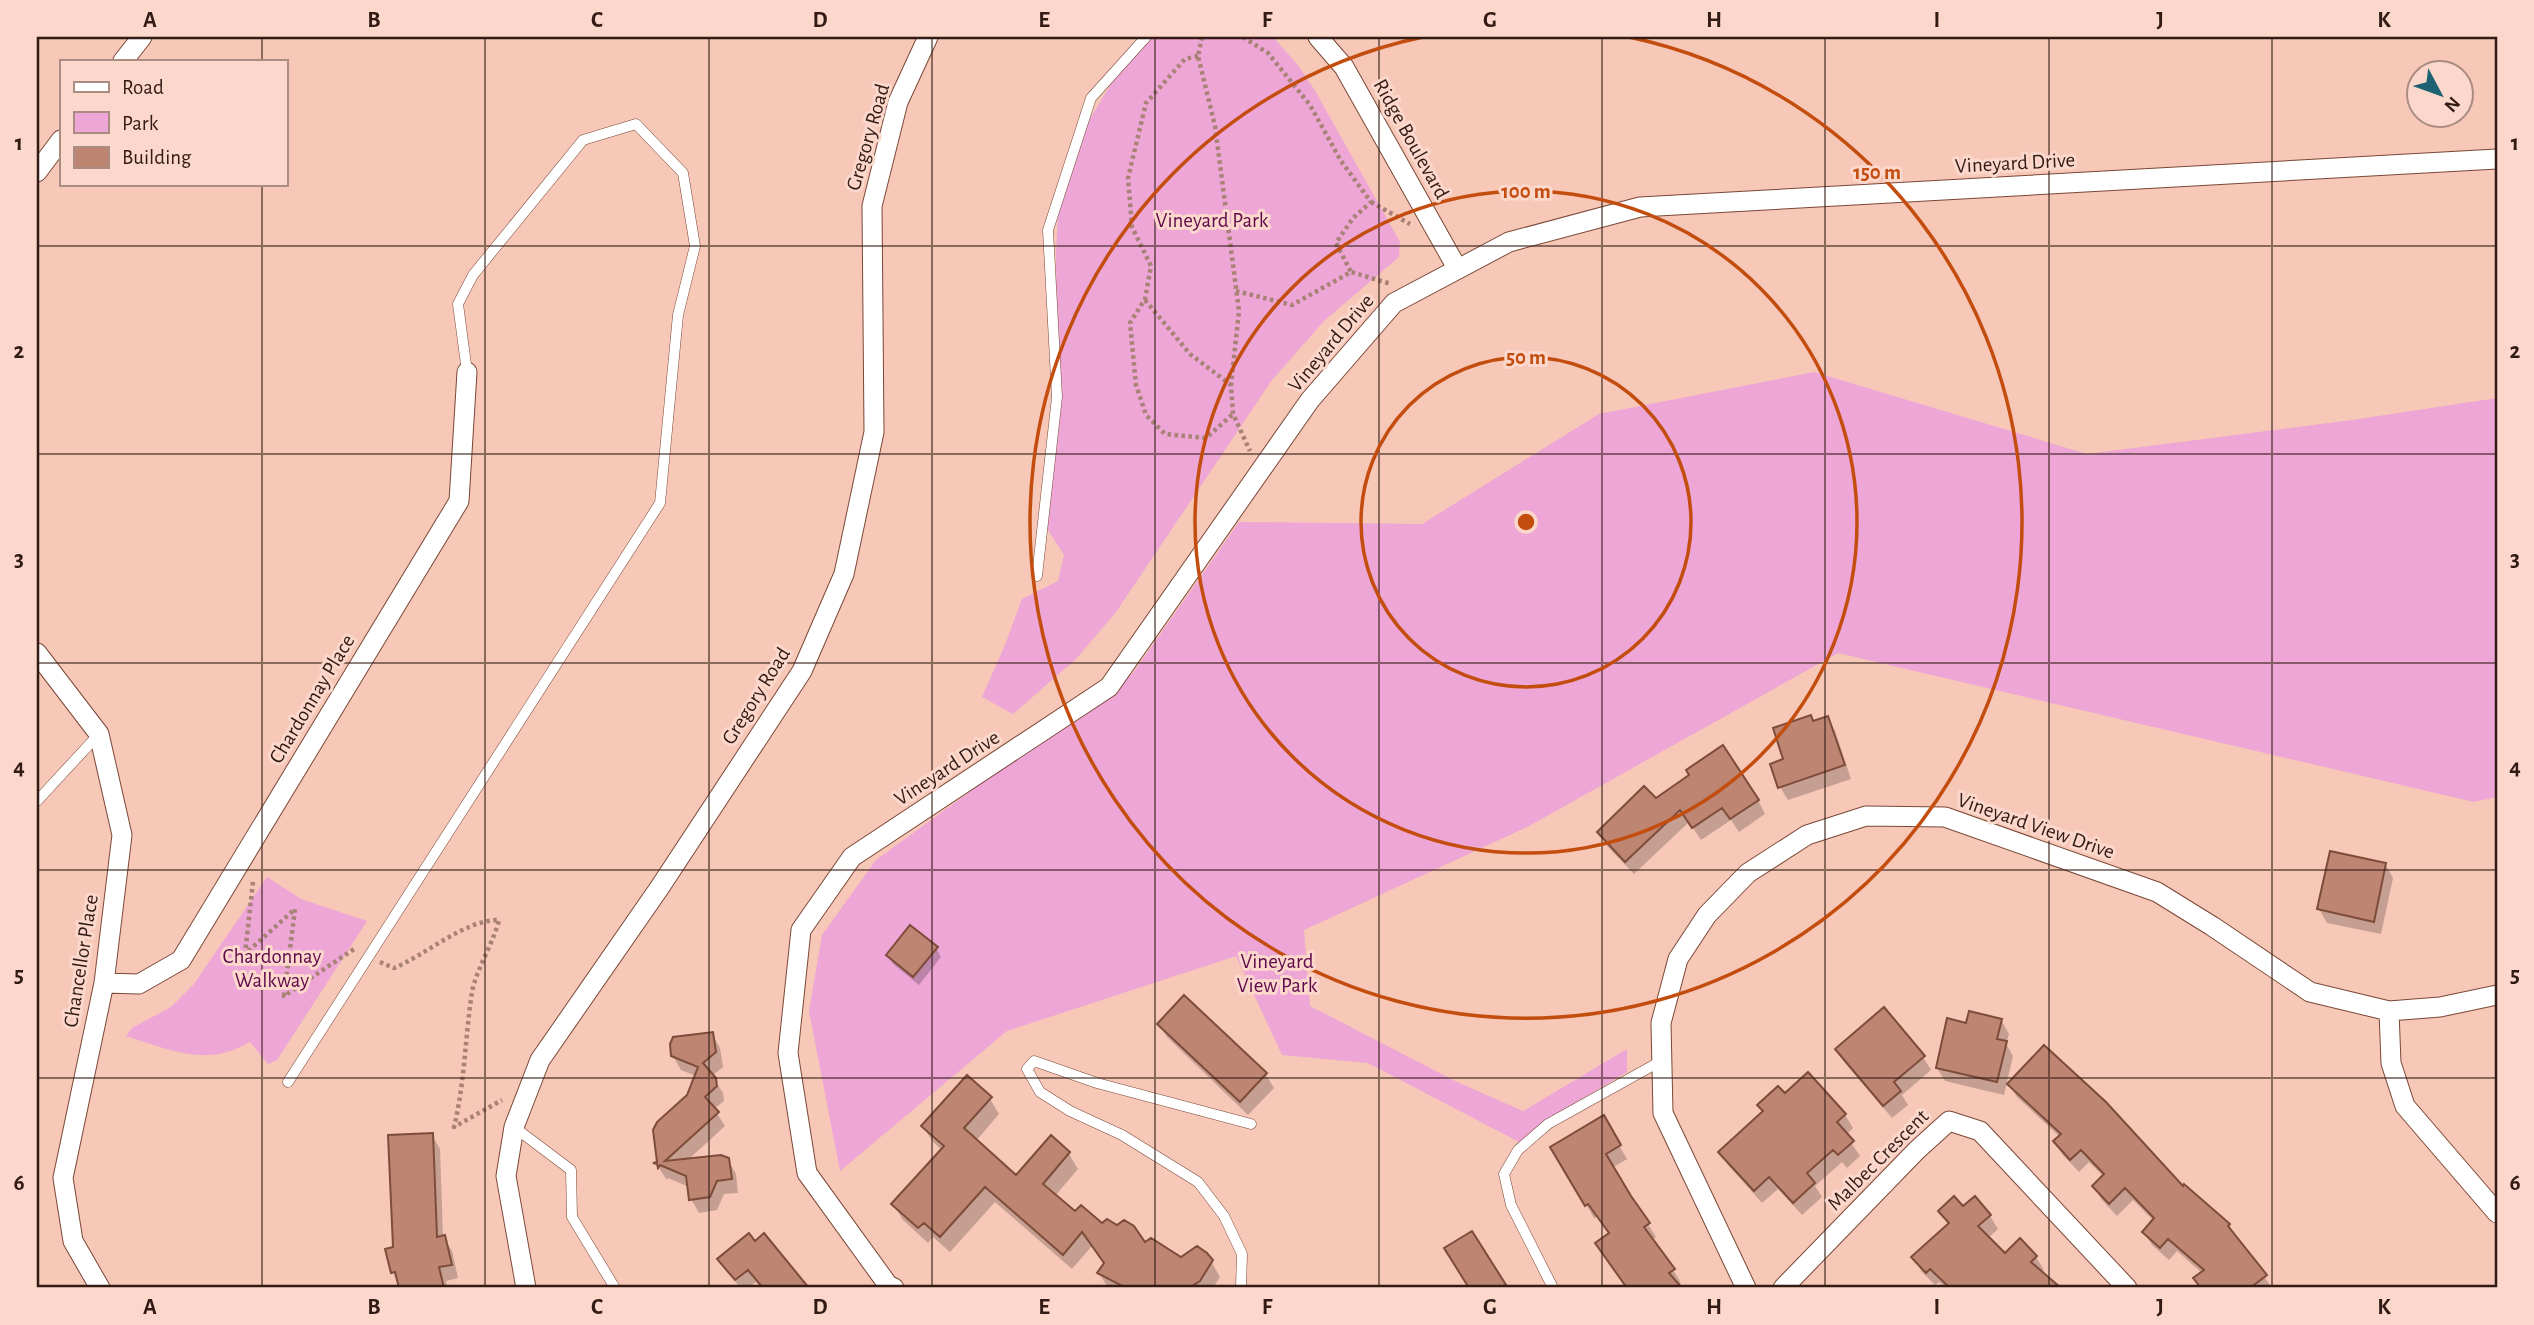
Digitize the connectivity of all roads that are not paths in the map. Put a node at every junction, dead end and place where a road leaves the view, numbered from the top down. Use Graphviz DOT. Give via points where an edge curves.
graph roads {
  1 [pos="142,37"];
  2 [pos="928,37"];
  3 [pos="1146,37"];
  4 [pos="1318,37"];
  5 [pos="124,60"];
  6 [pos="60,142"];
  7 [pos="2497,159"];
  8 [pos="37,172"];
  9 [pos="1457,268"];
  10 [pos="467,372"];
  11 [pos="1037,576"];
  12 [pos="37,653"];
  13 [pos="99,734"];
  14 [pos="37,801"];
  15 [pos="104,983"];
  16 [pos="2497,995"];
  17 [pos="2389,1011"];
  18 [pos="1662,1060"];
  19 [pos="288,1082"];
  20 [pos="1251,1124"];
  21 [pos="514,1127"];
  22 [pos="2497,1213"];
  23 [pos="100,1288"];
  24 [pos="526,1288"];
  25 [pos="615,1288"];
  26 [pos="894,1288"];
  27 [pos="1241,1288"];
  28 [pos="1553,1288"];
  29 [pos="1746,1288"];
  30 [pos="1783,1288"];
  31 [pos="2127,1288"];
  1 -- 5 [label="street"];
  2 -- 21 [label="street, Gregory Road" via="898,102 872,206 874,432 844,574 802,671 540,1060"];
  3 -- 11 [label="lane" via="1091,98 1048,230 1057,397"];
  4 -- 9 [label="street, Ridge Boulevard" via="1344,67"];
  6 -- 8 [label="street"];
  7 -- 9 [label="street, Vineyard Drive" via="1640,207 1509,242"];
  9 -- 26 [label="street, Vineyard Drive" via="1394,303 1310,400 1109,687 852,857 801,930 788,1053 807,1173"];
  10 -- 15 [label="street, Chardonnay Place" via="459,501 181,960 139,984"];
  10 -- 19 [label="lane" via="458,304 473,275 583,140 636,124 683,173 695,246 678,314 660,503"];
  12 -- 13 [label="street, Chancellor Place"];
  13 -- 14 [label="lane"];
  13 -- 15 [label="street, Chancellor Place" via="122,835"];
  15 -- 23 [label="street, Chancellor Place" via="62,1178 73,1241"];
  16 -- 17 [label="street, Vineyard View Drive" via="2440,1007"];
  17 -- 18 [label="street, Vineyard View Drive" via="2310,992 2157,892 1945,817 1866,816 1807,835 1748,873 1707,915 1678,959 1661,1023"];
  17 -- 22 [label="street" via="2391,1063 2404,1106"];
  18 -- 28 [label="lane" via="1548,1124 1518,1150 1504,1174 1511,1205"];
  18 -- 29 [label="street, Vineyard View Drive" via="1663,1113"];
  20 -- 27 [label="lane" via="1097,1083 1034,1061 1027,1069 1040,1092 1198,1182 1224,1216 1242,1254"];
  21 -- 24 [label="street, Gregory Road" via="506,1175"];
  21 -- 25 [label="lane" via="571,1170 572,1217"];
  30 -- 31 [label="street, Malbec Crescent" via="1949,1121 1980,1131"];
}
